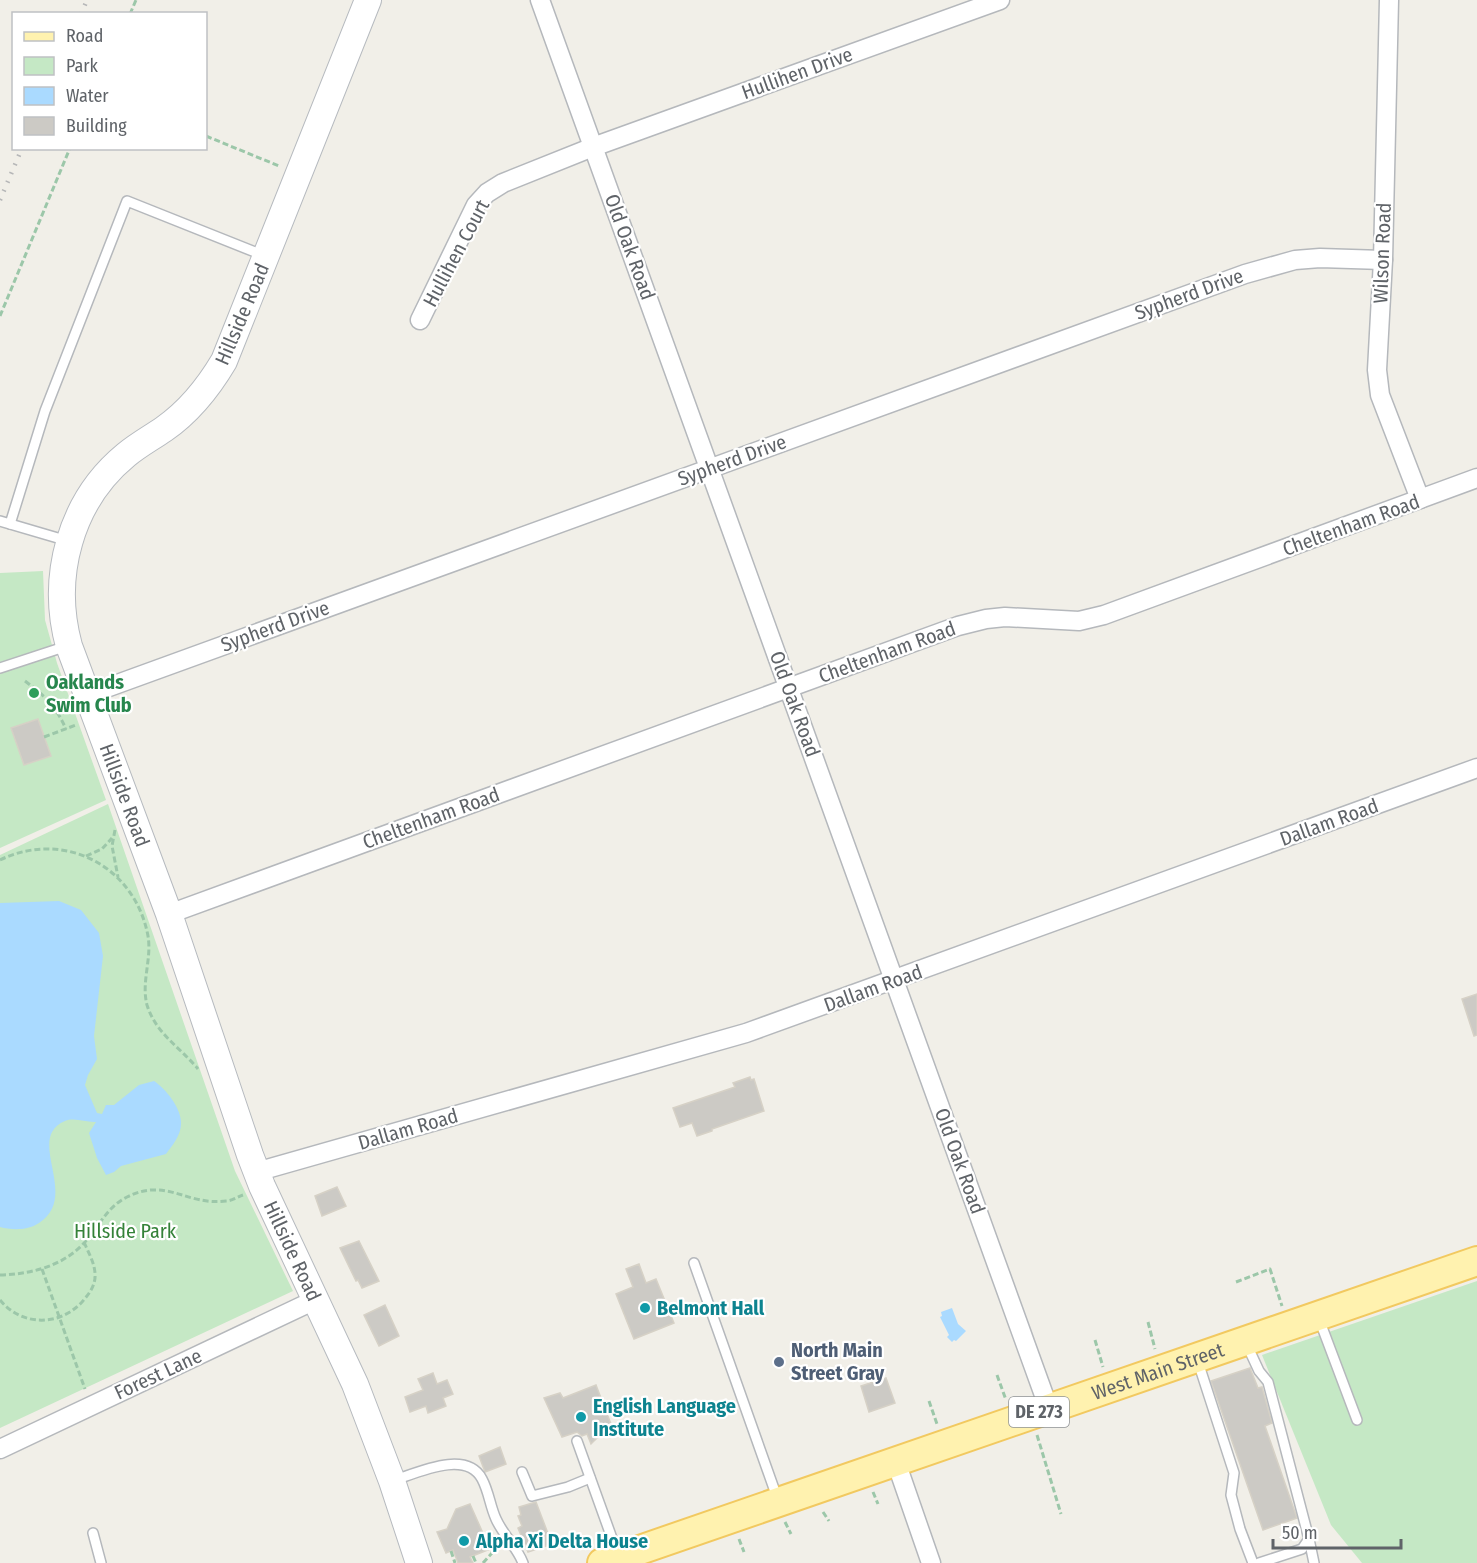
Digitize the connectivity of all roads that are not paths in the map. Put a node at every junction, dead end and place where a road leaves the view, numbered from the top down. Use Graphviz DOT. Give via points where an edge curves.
graph roads {
  1 [pos="540,0"];
  2 [pos="1000,0"];
  3 [pos="1389,0"];
  4 [pos="367,3"];
  5 [pos="593,147"];
  6 [pos="266,257"];
  7 [pos="1383,260"];
  8 [pos="420,320"];
  9 [pos="709,468"];
  10 [pos="1477,478"];
  11 [pos="1420,499"];
  12 [pos="0,521"];
  13 [pos="10,524"];
  14 [pos="69,541"];
  15 [pos="69,646"];
  16 [pos="0,668"];
  17 [pos="789,688"];
  18 [pos="87,694"];
  19 [pos="1477,768"];
  20 [pos="169,914"];
  21 [pos="894,980"];
  22 [pos="253,1182"];
  23 [pos="1477,1261"];
  24 [pos="694,1263"];
  25 [pos="317,1299"];
  26 [pos="1317,1316"];
  27 [pos="1245,1341"];
  28 [pos="1196,1358"];
  29 [pos="1042,1420"];
  30 [pos="1357,1420"];
  31 [pos="577,1440"];
  32 [pos="0,1449"];
  33 [pos="896,1462"];
  34 [pos="522,1472"];
  35 [pos="590,1478"];
  36 [pos="392,1481"];
  37 [pos="781,1510"];
  38 [pos="93,1533"];
  39 [pos="1309,1539"];
  40 [pos="610,1560"];
  41 [pos="101,1563"];
  42 [pos="419,1563"];
  43 [pos="523,1563"];
  44 [pos="931,1563"];
  45 [pos="1253,1563"];
  46 [pos="1259,1563"];
  47 [pos="1314,1563"];
  1 -- 5 [label="street, Old Oak Road"];
  2 -- 5 [label="street, Hullihen Drive"];
  3 -- 7 [label="street, Wilson Road"];
  4 -- 6 [label="street, Hillside Road"];
  5 -- 8 [label="street, Hullihen Court" via="502,183 487,193 476,205"];
  5 -- 9 [label="street, Old Oak Road"];
  6 -- 13 [label="lane" via="127,201 45,411"];
  6 -- 14 [label="street, Hillside Road" via="224,361 209,386 182,415 111,468 84,505"];
  7 -- 9 [label="street, Sypherd Drive" via="1320,258 1270,266"];
  7 -- 11 [label="street, Wilson Road" via="1377,370 1380,395"];
  9 -- 17 [label="street, Old Oak Road"];
  9 -- 18 [label="street, Sypherd Drive"];
  10 -- 11 [label="street, Cheltenham Road"];
  11 -- 17 [label="street, Cheltenham Road" via="1104,615 1079,621 986,618"];
  12 -- 13 [label="lane"];
  13 -- 14 [label="lane"];
  14 -- 15 [label="street, Hillside Road" via="62,600"];
  15 -- 16 [label="lane"];
  15 -- 18 [label="street, Hillside Road"];
  17 -- 20 [label="street, Cheltenham Road"];
  17 -- 21 [label="street, Old Oak Road"];
  18 -- 20 [label="street, Hillside Road"];
  19 -- 21 [label="street, Dallam Road"];
  20 -- 22 [label="street, Hillside Road"];
  21 -- 22 [label="street, Dallam Road" via="728,1039"];
  21 -- 29 [label="street, Old Oak Road"];
  22 -- 25 [label="street, Hillside Road"];
  23 -- 26 [label="main road, West Main Street / DE 273"];
  24 -- 37 [label="lane"];
  25 -- 32 [label="street, Forest Lane"];
  25 -- 36 [label="street, Hillside Road"];
  26 -- 27 [label="main road, West Main Street / DE 273"];
  26 -- 30 [label="lane"];
  27 -- 28 [label="main road, West Main Street / DE 273"];
  27 -- 39 [label="lane" via="1268,1382"];
  28 -- 29 [label="main road, West Main Street / DE 273"];
  28 -- 45 [label="lane" via="1234,1473 1231,1495"];
  29 -- 33 [label="main road, West Main Street / DE 273"];
  31 -- 35 [label="lane"];
  33 -- 37 [label="main road, West Main Street / DE 273"];
  33 -- 44 [label="street"];
  34 -- 35 [label="lane" via="532,1496"];
  35 -- 40 [label="lane"];
  36 -- 42 [label="street, Hillside Road"];
  36 -- 43 [label="lane" via="443,1466 468,1465 478,1472 496,1520"];
  37 -- 40 [label="main road, West Main Street / DE 273"];
  38 -- 41 [label="lane"];
  39 -- 46 [label="lane" via="1302,1549"];
  39 -- 47 [label="lane"];
}
